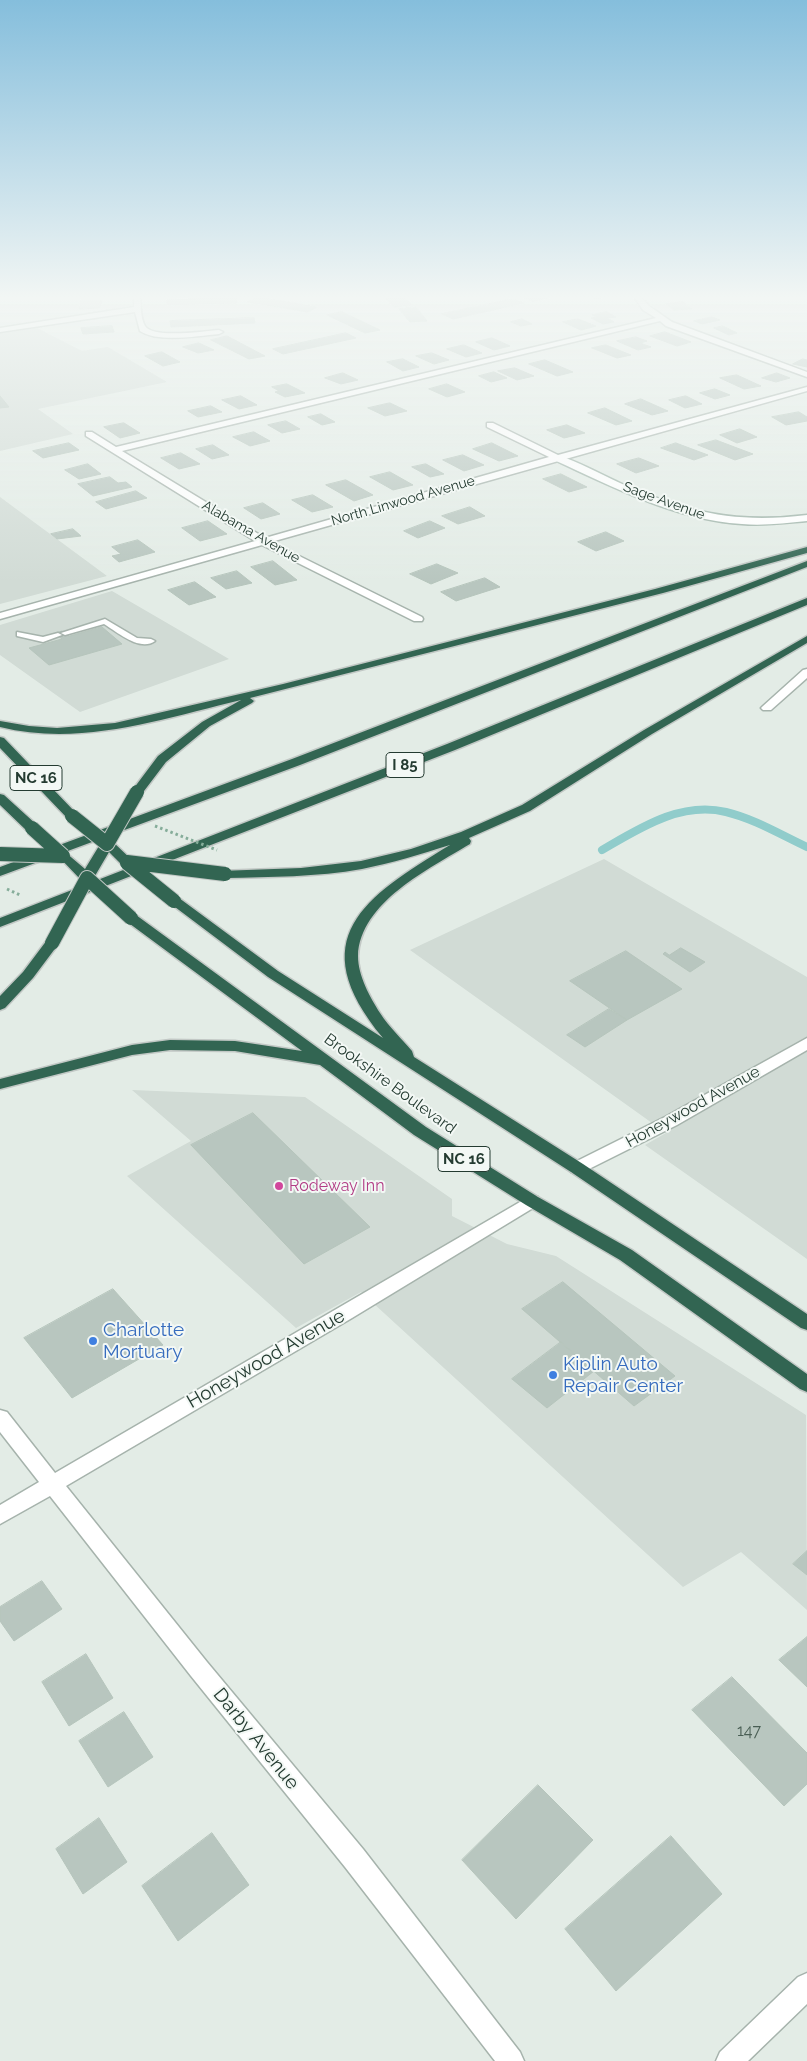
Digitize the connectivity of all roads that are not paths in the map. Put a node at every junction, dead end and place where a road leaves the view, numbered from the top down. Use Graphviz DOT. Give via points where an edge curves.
graph roads {
  1 [pos="360,391"];
  2 [pos="799,391"];
  3 [pos="490,425"];
  4 [pos="90,434"];
  5 [pos="114,450"];
  6 [pos="557,458"];
  7 [pos="807,518"];
  8 [pos="262,540"];
  9 [pos="807,550"];
  10 [pos="807,564"];
  11 [pos="807,601"];
  12 [pos="0,616"];
  13 [pos="418,619"];
  14 [pos="20,634"];
  15 [pos="807,639"];
  16 [pos="151,642"];
  17 [pos="807,672"];
  18 [pos="284,687"];
  19 [pos="767,708"];
  20 [pos="0,724"];
  21 [pos="0,741"];
  22 [pos="0,798"];
  23 [pos="489,825"];
  24 [pos="107,844"];
  25 [pos="0,854"];
  26 [pos="63,856"];
  27 [pos="97,859"];
  28 [pos="127,862"];
  29 [pos="0,872"];
  30 [pos="87,878"];
  31 [pos="0,923"];
  32 [pos="0,1005"];
  33 [pos="807,1043"];
  34 [pos="325,1061"];
  35 [pos="415,1065"];
  36 [pos="0,1084"];
  37 [pos="577,1168"];
  38 [pos="532,1201"];
  39 [pos="807,1323"];
  40 [pos="807,1384"];
  41 [pos="0,1418"];
  42 [pos="53,1484"];
  43 [pos="0,1515"];
  44 [pos="807,1986"];
  45 [pos="511,2061"];
  46 [pos="729,2061"];
  1 -- 5 [label="street"];
  2 -- 6 [label="street, North Linwood Avenue"];
  3 -- 6 [label="street, Sage Avenue"];
  4 -- 5 [label="street, Alabama Avenue"];
  5 -- 8 [label="street, Alabama Avenue"];
  6 -- 7 [label="street, Sage Avenue" via="642,495 709,518 754,523"];
  6 -- 8 [label="street, North Linwood Avenue"];
  8 -- 12 [label="street, North Linwood Avenue"];
  8 -- 13 [label="street, Alabama Avenue"];
  9 -- 18 [label="highway" via="659,592"];
  10 -- 29 [label="highway" via="296,762"];
  11 -- 31 [label="highway, I 85" via="442,750"];
  14 -- 16 [label="lane" via="44,640 105,621 135,640"];
  15 -- 23 [label="highway" via="526,808"];
  17 -- 19 [label="street"];
  18 -- 20 [label="highway" via="86,731 44,733"];
  18 -- 24 [label="highway, bridge" via="237,706 206,724 162,759 136,792"];
  21 -- 24 [label="highway, Brookshire Boulevard / NC 16, bridge" via="72,816"];
  22 -- 26 [label="highway, Brookshire Boulevard / NC 16, bridge"];
  23 -- 28 [label="highway, bridge" via="415,852 361,865 302,872 225,874"];
  23 -- 35 [label="highway" via="397,885 366,914 355,932 351,958 356,979 374,1014"];
  24 -- 27 [label="highway"];
  24 -- 28 [label="highway, Brookshire Boulevard / NC 16"];
  25 -- 26 [label="highway, bridge"];
  26 -- 27 [label="highway"];
  26 -- 30 [label="highway, Brookshire Boulevard / NC 16"];
  27 -- 28 [label="highway"];
  27 -- 30 [label="highway"];
  28 -- 35 [label="highway, Brookshire Boulevard / NC 16, bridge" via="273,974"];
  30 -- 32 [label="highway, bridge" via="52,943"];
  30 -- 34 [label="highway, Brookshire Boulevard / NC 16, bridge" via="131,918"];
  33 -- 37 [label="street, Honeywood Avenue" via="671,1121"];
  34 -- 36 [label="highway" via="232,1045 173,1045 148,1047"];
  34 -- 38 [label="highway, Brookshire Boulevard / NC 16" via="420,1131"];
  35 -- 37 [label="highway, Brookshire Boulevard / NC 16"];
  37 -- 39 [label="highway, Brookshire Boulevard / NC 16"];
  38 -- 40 [label="highway, Brookshire Boulevard / NC 16" via="626,1255"];
  38 -- 42 [label="street, Honeywood Avenue"];
  41 -- 42 [label="street, Darby Avenue"];
  42 -- 43 [label="street, Honeywood Avenue"];
  42 -- 45 [label="street, Darby Avenue" via="354,1858"];
  44 -- 46 [label="street"];
}
